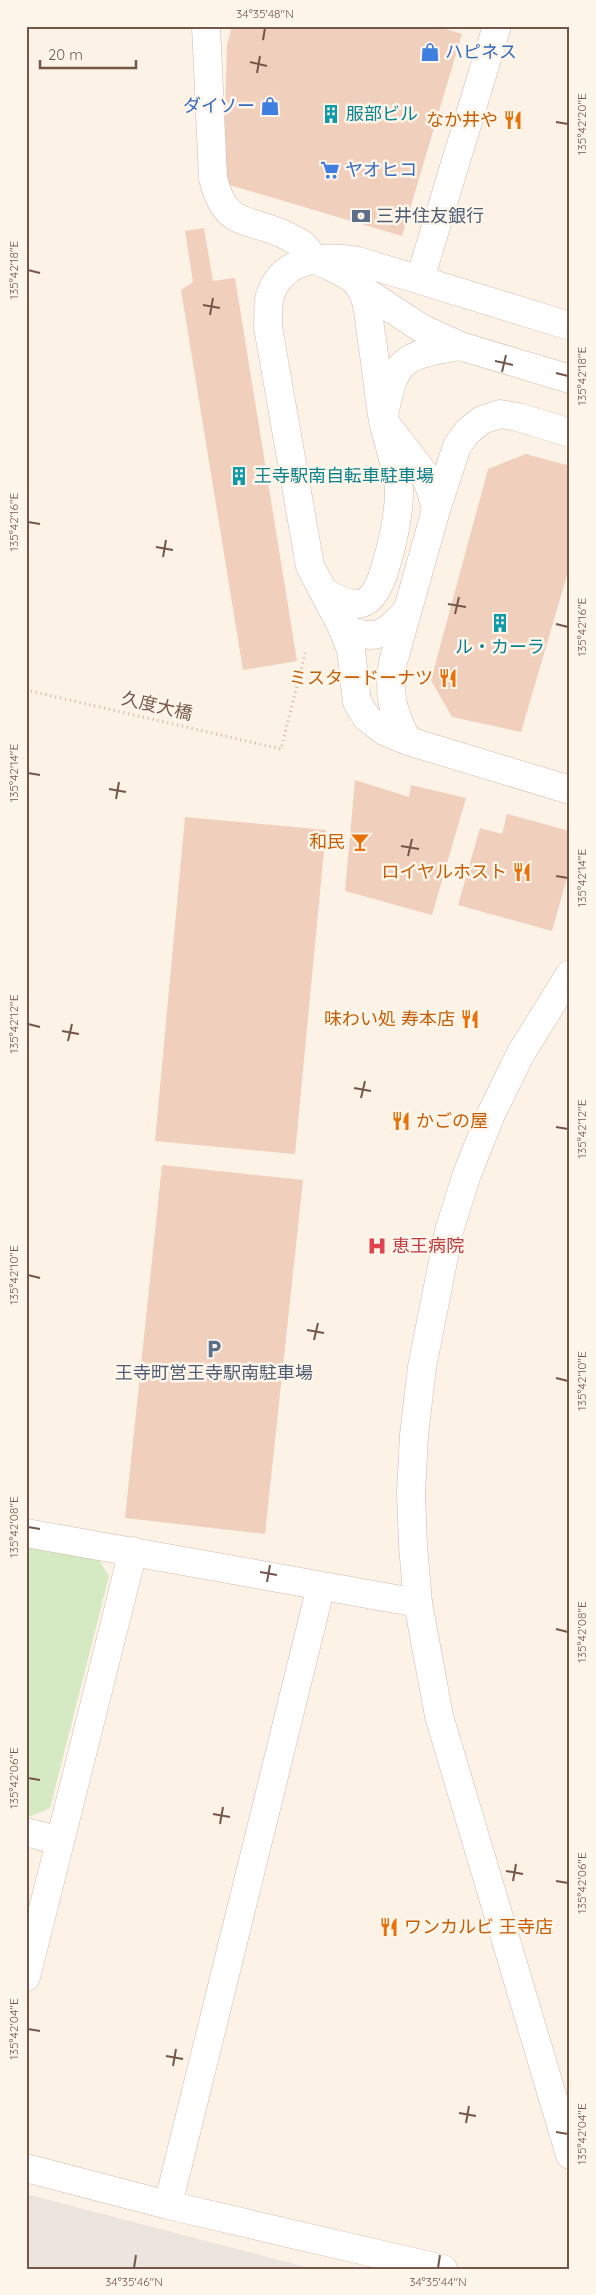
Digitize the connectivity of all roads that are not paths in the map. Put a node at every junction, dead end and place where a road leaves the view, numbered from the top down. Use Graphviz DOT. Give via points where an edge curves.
graph roads {
  1 [pos="206,26"];
  2 [pos="497,26"];
  3 [pos="317,260"];
  4 [pos="420,279"];
  5 [pos="360,288"];
  6 [pos="570,326"];
  7 [pos="460,346"];
  8 [pos="570,379"];
  9 [pos="383,420"];
  10 [pos="570,433"];
  11 [pos="436,510"];
  12 [pos="323,591"];
  13 [pos="407,610"];
  14 [pos="342,627"];
  15 [pos="408,740"];
  16 [pos="570,790"];
  17 [pos="570,974"];
  18 [pos="26,1532"];
  19 [pos="133,1551"];
  20 [pos="321,1586"];
  21 [pos="418,1603"];
  22 [pos="26,1832"];
  23 [pos="60,1841"];
  24 [pos="26,1977"];
  25 [pos="570,2155"];
  26 [pos="26,2168"];
  27 [pos="168,2205"];
  28 [pos="443,2269"];
  1 -- 3 [label="street" via="213,178 217,195 228,213 244,223 281,233 301,244"];
  2 -- 4 [label="street"];
  3 -- 4 [label="street" via="335,256"];
  3 -- 5 [label="street" via="347,275"];
  3 -- 12 [label="street" via="294,264 280,276 270,296 268,327 305,544 310,566"];
  4 -- 6 [label="street"];
  5 -- 7 [label="street" via="421,328"];
  5 -- 9 [label="street" via="368,311"];
  7 -- 8 [label="street"];
  7 -- 9 [label="street" via="426,352 402,363 390,385"];
  9 -- 11 [label="street" via="423,472"];
  9 -- 12 [label="street" via="399,489 390,552 379,586 368,602 358,606 342,602"];
  10 -- 11 [label="street" via="500,414 482,420 457,446"];
  11 -- 13 [label="street"];
  12 -- 14 [label="street"];
  13 -- 14 [label="street" via="394,627 382,634 367,636"];
  13 -- 15 [label="street" via="389,684 392,706"];
  14 -- 15 [label="street" via="352,650 357,702 367,718 384,731"];
  15 -- 16 [label="street"];
  17 -- 21 [label="street" via="521,1053 491,1114 449,1231 424,1359 414,1434 411,1493"];
  18 -- 19 [label="street"];
  19 -- 20 [label="street"];
  19 -- 23 [label="street"];
  20 -- 21 [label="street"];
  20 -- 27 [label="street"];
  21 -- 25 [label="street" via="439,1716"];
  22 -- 23 [label="street"];
  23 -- 24 [label="street"];
  26 -- 27 [label="street"];
  27 -- 28 [label="street"];
}
